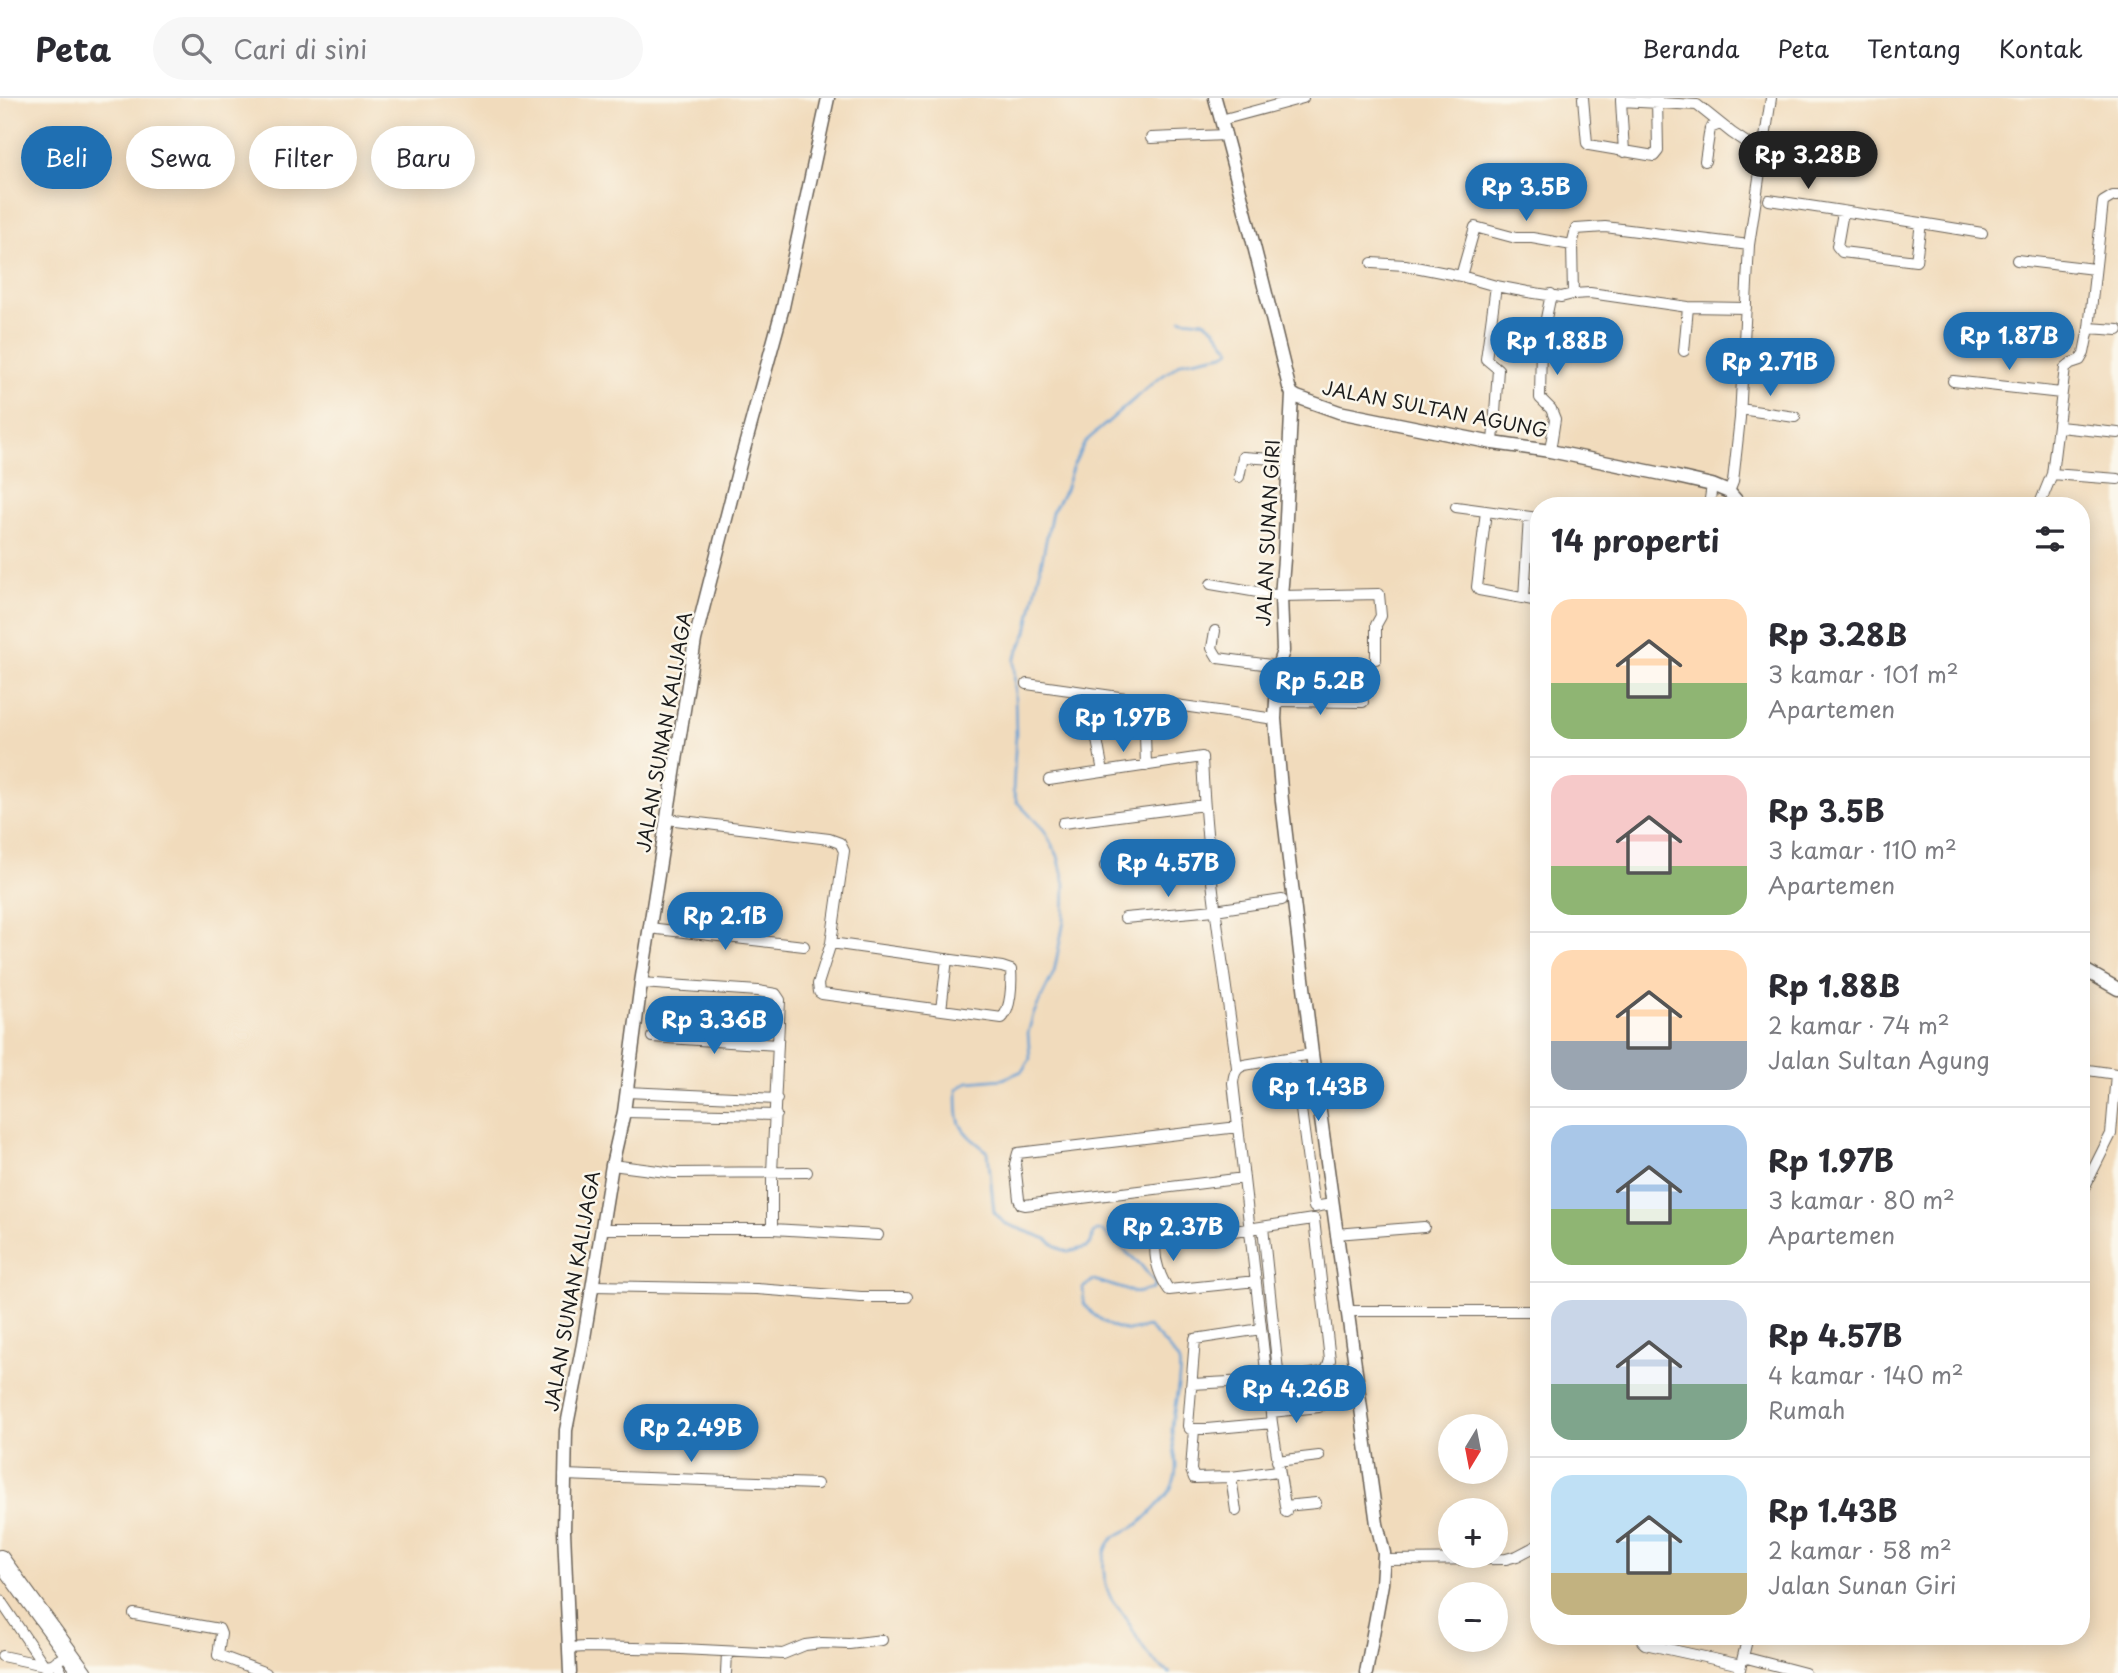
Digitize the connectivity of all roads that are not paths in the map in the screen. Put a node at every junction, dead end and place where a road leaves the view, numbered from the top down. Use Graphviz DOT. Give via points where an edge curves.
graph roads {
  1 [pos="828,98"];
  2 [pos="1215,98"];
  3 [pos="1303,98"];
  4 [pos="1583,98"];
  5 [pos="1771,98"];
  6 [pos="1621,99"];
  7 [pos="1657,101"];
  8 [pos="1697,101"];
  9 [pos="1221,120"];
  10 [pos="1720,124"];
  11 [pos="1226,135"];
  12 [pos="1152,138"];
  13 [pos="1624,152"];
  14 [pos="1762,153"];
  15 [pos="1705,161"];
  16 [pos="2118,196"];
  17 [pos="1763,199"];
  18 [pos="1843,212"];
  19 [pos="1921,223"];
  20 [pos="1982,233"];
  21 [pos="1572,245"];
  22 [pos="1749,245"];
  23 [pos="2017,260"];
  24 [pos="1372,263"];
  25 [pos="2094,269"];
  26 [pos="1461,276"];
  27 [pos="1496,286"];
  28 [pos="1551,294"];
  29 [pos="1573,294"];
  30 [pos="1688,307"];
  31 [pos="1746,307"];
  32 [pos="2089,328"];
  33 [pos="2118,330"];
  34 [pos="1684,351"];
  35 [pos="1953,381"];
  36 [pos="2061,393"];
  37 [pos="1292,394"];
  38 [pos="1740,410"];
  39 [pos="1795,417"];
  40 [pos="2059,428"];
  41 [pos="2118,433"];
  42 [pos="1493,443"];
  43 [pos="1550,451"];
  44 [pos="1288,460"];
  45 [pos="2052,474"];
  46 [pos="1239,477"];
  47 [pos="2118,479"];
  48 [pos="1712,485"];
  49 [pos="1729,492"];
  50 [pos="1710,497"];
  51 [pos="1733,497"];
  52 [pos="2043,497"];
  53 [pos="1456,507"];
  54 [pos="1486,511"];
  55 [pos="1530,518"];
  56 [pos="1530,545"];
  57 [pos="1211,584"];
  58 [pos="1280,596"];
  59 [pos="1524,598"];
  60 [pos="1530,599"];
  61 [pos="1215,631"];
  62 [pos="1376,659"];
  63 [pos="1278,666"];
  64 [pos="1027,684"];
  65 [pos="1277,701"];
  66 [pos="1363,702"];
  67 [pos="1275,719"];
  68 [pos="1145,733"];
  69 [pos="1096,734"];
  70 [pos="1146,766"];
  71 [pos="1103,772"];
  72 [pos="1049,780"];
  73 [pos="1204,805"];
  74 [pos="667,819"];
  75 [pos="1063,823"];
  76 [pos="1209,857"];
  77 [pos="1105,866"];
  78 [pos="1282,900"];
  79 [pos="1215,910"];
  80 [pos="1125,918"];
  81 [pos="649,928"];
  82 [pos="831,943"];
  83 [pos="804,946"];
  84 [pos="947,959"];
  85 [pos="2090,973"];
  86 [pos="641,983"];
  87 [pos="2118,989"];
  88 [pos="941,1010"];
  89 [pos="652,1037"];
  90 [pos="778,1045"];
  91 [pos="1312,1055"];
  92 [pos="1294,1057"];
  93 [pos="1237,1068"];
  94 [pos="2090,1070"];
  95 [pos="2117,1074"];
  96 [pos="627,1092"];
  97 [pos="686,1095"];
  98 [pos="730,1097"];
  99 [pos="776,1099"];
  100 [pos="624,1112"];
  101 [pos="686,1113"];
  102 [pos="729,1114"];
  103 [pos="776,1115"];
  104 [pos="1238,1127"];
  105 [pos="612,1166"];
  106 [pos="807,1172"];
  107 [pos="772,1173"];
  108 [pos="2090,1175"];
  109 [pos="1244,1178"];
  110 [pos="1332,1204"];
  111 [pos="1263,1227"];
  112 [pos="1424,1227"];
  113 [pos="601,1229"];
  114 [pos="772,1229"];
  115 [pos="1250,1229"];
  116 [pos="1336,1234"];
  117 [pos="878,1235"];
  118 [pos="1256,1281"];
  119 [pos="593,1286"];
  120 [pos="907,1297"];
  121 [pos="1346,1311"];
  122 [pos="1530,1311"];
  123 [pos="1261,1329"];
  124 [pos="1267,1380"];
  125 [pos="1192,1384"];
  126 [pos="1319,1407"];
  127 [pos="1271,1418"];
  128 [pos="1194,1429"];
  129 [pos="1319,1456"];
  130 [pos="1277,1466"];
  131 [pos="564,1475"];
  132 [pos="1231,1477"];
  133 [pos="817,1484"];
  134 [pos="1315,1503"];
  135 [pos="1236,1511"];
  136 [pos="1530,1549"];
  137 [pos="0,1559"];
  138 [pos="1383,1560"];
  139 [pos="0,1600"];
  140 [pos="134,1614"];
  141 [pos="882,1640"];
  142 [pos="1650,1645"];
  143 [pos="1746,1645"];
  144 [pos="569,1648"];
  145 [pos="727,1652"];
  146 [pos="1,1657"];
  147 [pos="62,1658"];
  148 [pos="1741,1665"];
  149 [pos="47,1669"];
  150 [pos="1805,1672"];
  151 [pos="62,1673"];
  152 [pos="83,1673"];
  153 [pos="267,1673"];
  154 [pos="570,1673"];
  155 [pos="726,1673"];
  156 [pos="1366,1673"];
  1 -- 74 [label="street, JALAN SUNAN KALIJAGA" via="783,307 695,640"];
  2 -- 9 [label="street"];
  3 -- 9 [label="street"];
  4 -- 13 [label="street" via="1587,143"];
  5 -- 14 [label="street"];
  6 -- 7 [label="street"];
  6 -- 13 [label="street"];
  7 -- 8 [label="street"];
  7 -- 13 [label="street" via="1656,155"];
  8 -- 10 [label="street"];
  9 -- 11 [label="street"];
  10 -- 14 [label="street"];
  10 -- 15 [label="street" via="1710,128"];
  11 -- 12 [label="street"];
  11 -- 37 [label="street"];
  14 -- 17 [label="street"];
  16 -- 25 [label="street" via="2103,202"];
  17 -- 18 [label="street"];
  17 -- 22 [label="street"];
  18 -- 19 [label="street"];
  18 -- 19 [label="street" via="1837,246 1842,253 1916,261"];
  19 -- 20 [label="street"];
  21 -- 22 [label="street" via="1576,229 1592,227"];
  21 -- 26 [label="street" via="1475,227"];
  21 -- 29 [label="street"];
  22 -- 31 [label="street"];
  23 -- 25 [label="street"];
  24 -- 26 [label="street"];
  25 -- 32 [label="street"];
  26 -- 27 [label="street"];
  27 -- 28 [label="street"];
  27 -- 42 [label="street" via="1486,359 1497,369"];
  28 -- 29 [label="street"];
  28 -- 43 [label="street" via="1541,343 1540,398 1555,419"];
  29 -- 30 [label="street"];
  30 -- 31 [label="street"];
  30 -- 34 [label="street"];
  31 -- 38 [label="street"];
  32 -- 33 [label="street"];
  32 -- 36 [label="street" via="2082,357 2065,368"];
  35 -- 36 [label="street"];
  36 -- 40 [label="street"];
  37 -- 42 [label="street, JALAN SULTAN AGUNG" via="1339,412"];
  37 -- 44 [label="street, JALAN SUNAN GIRI"];
  38 -- 39 [label="street"];
  38 -- 49 [label="street"];
  40 -- 41 [label="street"];
  40 -- 45 [label="street"];
  42 -- 43 [label="street, JALAN SULTAN AGUNG"];
  43 -- 48 [label="street, JALAN SULTAN AGUNG"];
  44 -- 46 [label="street" via="1243,457"];
  44 -- 58 [label="street, JALAN SUNAN GIRI"];
  45 -- 47 [label="street"];
  45 -- 52 [label="street"];
  48 -- 49 [label="street, JALAN SULTAN AGUNG"];
  48 -- 50 [label="street"];
  49 -- 51 [label="street, JALAN SULTAN AGUNG"];
  53 -- 54 [label="street"];
  54 -- 55 [label="street"];
  54 -- 59 [label="street" via="1477,587"];
  56 -- 59 [label="street"];
  57 -- 58 [label="street"];
  58 -- 62 [label="street" via="1379,594"];
  58 -- 63 [label="street, JALAN SUNAN GIRI" via="1283,651"];
  59 -- 60 [label="street"];
  61 -- 63 [label="street" via="1212,648 1218,658"];
  63 -- 65 [label="street, JALAN SUNAN GIRI"];
  64 -- 67 [label="street"];
  65 -- 66 [label="street"];
  65 -- 67 [label="street, JALAN SUNAN GIRI"];
  67 -- 91 [label="street, JALAN SUNAN GIRI"];
  68 -- 70 [label="street"];
  69 -- 71 [label="street"];
  70 -- 71 [label="street"];
  70 -- 73 [label="street" via="1202,757"];
  71 -- 72 [label="street"];
  73 -- 75 [label="street"];
  73 -- 76 [label="street"];
  74 -- 81 [label="street, JALAN SUNAN KALIJAGA"];
  74 -- 82 [label="street" via="840,843 845,851"];
  76 -- 77 [label="street"];
  76 -- 79 [label="street"];
  78 -- 79 [label="street"];
  79 -- 80 [label="street"];
  79 -- 93 [label="street"];
  81 -- 83 [label="street"];
  81 -- 86 [label="street, JALAN SUNAN KALIJAGA"];
  82 -- 84 [label="street"];
  82 -- 88 [label="street" via="818,992"];
  84 -- 88 [label="street"];
  84 -- 88 [label="street" via="1002,967 1011,970 1012,978 1007,1013 1002,1018"];
  85 -- 87 [label="street"];
  86 -- 90 [label="street" via="776,994 780,1000"];
  86 -- 96 [label="street, JALAN SUNAN KALIJAGA"];
  89 -- 90 [label="street"];
  90 -- 99 [label="street"];
  91 -- 92 [label="street"];
  91 -- 110 [label="street, JALAN SUNAN GIRI"];
  92 -- 93 [label="street"];
  92 -- 110 [label="street" via="1314,1207"];
  93 -- 104 [label="street" via="1233,1083"];
  94 -- 95 [label="street"];
  95 -- 108 [label="street" via="2110,1134"];
  96 -- 97 [label="street"];
  96 -- 100 [label="street, JALAN SUNAN KALIJAGA"];
  97 -- 98 [label="street"];
  97 -- 101 [label="street"];
  98 -- 99 [label="street"];
  98 -- 102 [label="street"];
  99 -- 103 [label="street"];
  100 -- 101 [label="street"];
  100 -- 105 [label="street, JALAN SUNAN KALIJAGA"];
  101 -- 102 [label="street"];
  102 -- 103 [label="street"];
  103 -- 107 [label="street"];
  104 -- 109 [label="street"];
  104 -- 109 [label="street" via="1018,1153 1019,1199 1022,1205 1041,1204"];
  105 -- 107 [label="street" via="674,1173"];
  105 -- 113 [label="street, JALAN SUNAN KALIJAGA"];
  106 -- 107 [label="street"];
  107 -- 114 [label="street"];
  109 -- 115 [label="street"];
  110 -- 116 [label="street, JALAN SUNAN GIRI"];
  111 -- 111 [label="street" via="1314,1220 1330,1360 1322,1372 1284,1378 1278,1371"];
  111 -- 115 [label="street"];
  112 -- 116 [label="street"];
  113 -- 114 [label="street"];
  113 -- 119 [label="street, JALAN SUNAN KALIJAGA"];
  114 -- 117 [label="street"];
  115 -- 118 [label="street"];
  115 -- 118 [label="street" via="1161,1242 1155,1253 1169,1290"];
  116 -- 121 [label="street, JALAN SUNAN GIRI"];
  118 -- 123 [label="street"];
  119 -- 120 [label="street"];
  119 -- 131 [label="street, JALAN SUNAN KALIJAGA" via="566,1430"];
  121 -- 122 [label="street"];
  121 -- 138 [label="street, JALAN SUNAN GIRI"];
  123 -- 124 [label="street"];
  123 -- 125 [label="street" via="1195,1339"];
  124 -- 125 [label="street"];
  124 -- 127 [label="street"];
  125 -- 128 [label="street" via="1188,1426"];
  126 -- 127 [label="street"];
  127 -- 128 [label="street"];
  127 -- 130 [label="street"];
  128 -- 132 [label="street" via="1194,1478"];
  129 -- 130 [label="street"];
  130 -- 132 [label="street"];
  130 -- 134 [label="street" via="1285,1509"];
  131 -- 133 [label="street"];
  131 -- 144 [label="street, JALAN SUNAN KALIJAGA"];
  132 -- 135 [label="street"];
  136 -- 138 [label="street" via="1506,1559"];
  137 -- 147 [label="highway"];
  138 -- 156 [label="street, JALAN SUNAN GIRI"];
  139 -- 149 [label="street"];
  140 -- 153 [label="street" via="219,1629 218,1655"];
  141 -- 145 [label="street" via="805,1645 783,1654"];
  142 -- 148 [label="street"];
  143 -- 148 [label="street"];
  144 -- 145 [label="street"];
  144 -- 154 [label="street, JALAN SUNAN KALIJAGA"];
  145 -- 155 [label="street"];
  146 -- 149 [label="street"];
  147 -- 149 [label="street"];
  147 -- 151 [label="street"];
  147 -- 152 [label="highway"];
  148 -- 150 [label="street"];
}
